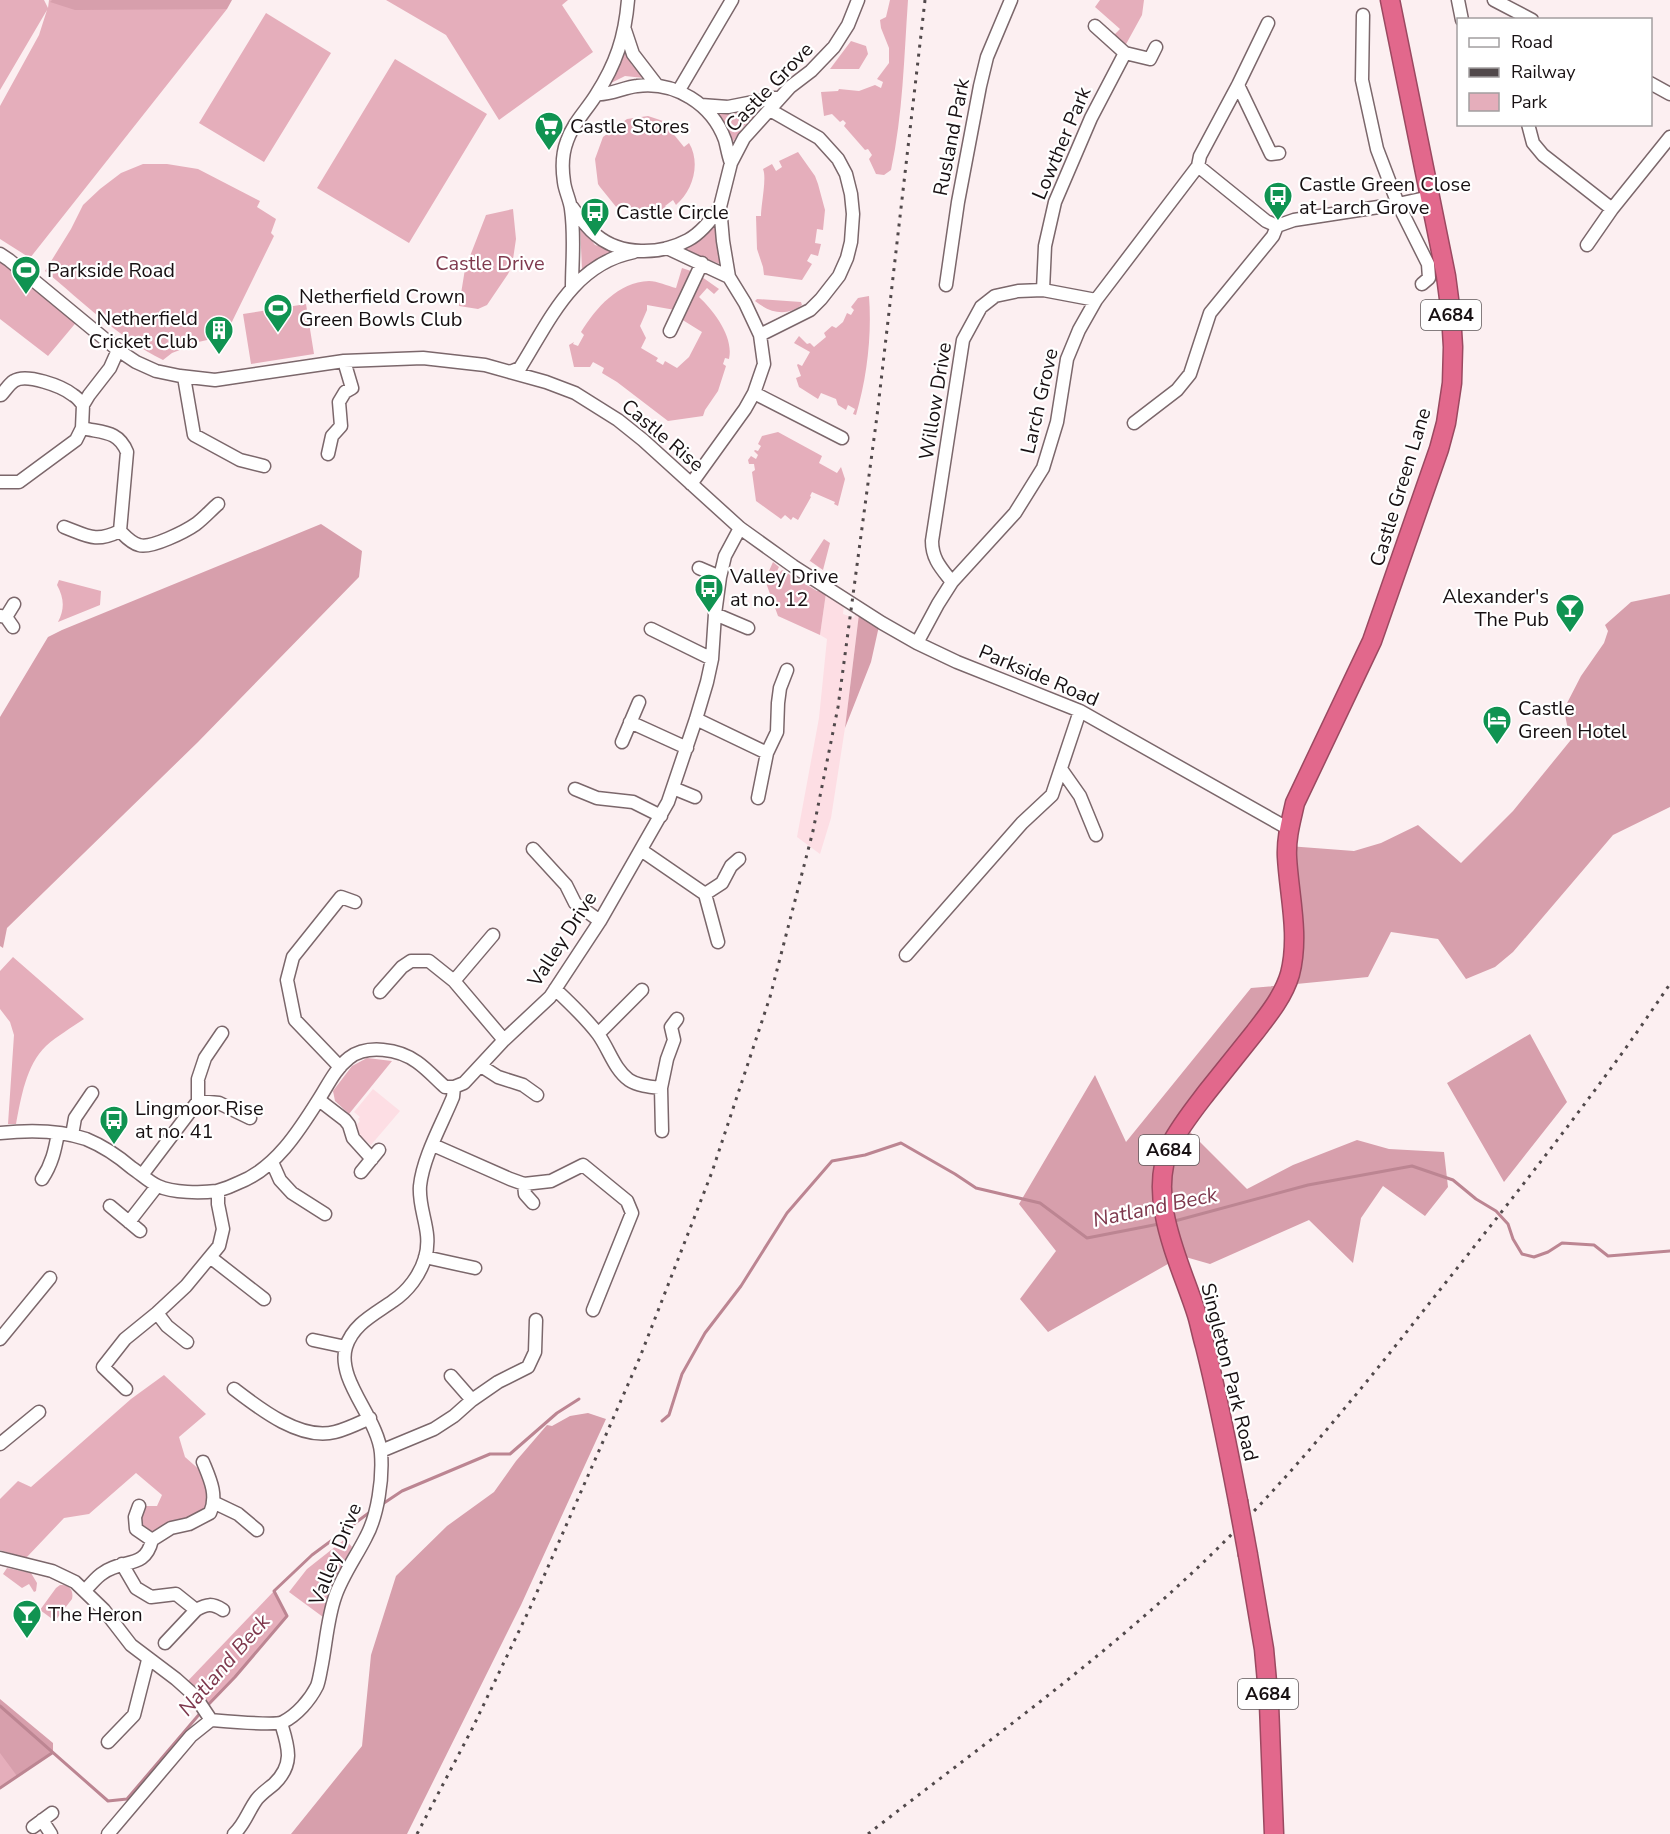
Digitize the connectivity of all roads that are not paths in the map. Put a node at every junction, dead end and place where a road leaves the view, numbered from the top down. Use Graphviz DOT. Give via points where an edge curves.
graph roads {
  1 [pos="628,0"];
  2 [pos="732,0"];
  3 [pos="858,0"];
  4 [pos="1011,0"];
  5 [pos="1390,0"];
  6 [pos="1458,0"];
  7 [pos="1494,0"];
  8 [pos="1363,15"];
  9 [pos="1461,18"];
  10 [pos="1528,18"];
  11 [pos="1268,23"];
  12 [pos="1095,26"];
  13 [pos="625,29"];
  14 [pos="1156,47"];
  15 [pos="1125,52"];
  16 [pos="656,84"];
  17 [pos="1652,84"];
  18 [pos="1238,85"];
  19 [pos="679,90"];
  20 [pos="597,94"];
  21 [pos="1670,94"];
  22 [pos="780,98"];
  23 [pos="702,105"];
  24 [pos="770,110"];
  25 [pos="1529,126"];
  26 [pos="1670,137"];
  27 [pos="1279,153"];
  28 [pos="731,163"];
  29 [pos="1198,166"];
  30 [pos="1430,197"];
  31 [pos="1398,204"];
  32 [pos="571,206"];
  33 [pos="720,207"];
  34 [pos="1612,209"];
  35 [pos="1277,226"];
  36 [pos="1587,245"];
  37 [pos="667,248"];
  38 [pos="635,252"];
  39 [pos="0,254"];
  40 [pos="702,263"];
  41 [pos="729,277"];
  42 [pos="1422,284"];
  43 [pos="946,285"];
  44 [pos="572,287"];
  45 [pos="1043,290"];
  46 [pos="1096,300"];
  47 [pos="670,331"];
  48 [pos="760,335"];
  49 [pos="118,350"];
  50 [pos="344,361"];
  51 [pos="510,372"];
  52 [pos="184,377"];
  53 [pos="754,393"];
  54 [pos="1,395"];
  55 [pos="83,405"];
  56 [pos="1134,423"];
  57 [pos="82,428"];
  58 [pos="842,438"];
  59 [pos="328,454"];
  60 [pos="264,466"];
  61 [pos="0,482"];
  62 [pos="691,484"];
  63 [pos="218,504"];
  64 [pos="64,527"];
  65 [pos="740,528"];
  66 [pos="120,531"];
  67 [pos="776,555"];
  68 [pos="699,568"];
  69 [pos="720,577"];
  70 [pos="952,582"];
  71 [pos="14,604"];
  72 [pos="715,614"];
  73 [pos="6,620"];
  74 [pos="748,628"];
  75 [pos="651,629"];
  76 [pos="917,643"];
  77 [pos="711,659"];
  78 [pos="787,670"];
  79 [pos="639,702"];
  80 [pos="1080,711"];
  81 [pos="696,719"];
  82 [pos="630,722"];
  83 [pos="621,742"];
  84 [pos="687,748"];
  85 [pos="767,753"];
  86 [pos="1061,769"];
  87 [pos="673,788"];
  88 [pos="575,789"];
  89 [pos="695,797"];
  90 [pos="758,798"];
  91 [pos="661,816"];
  92 [pos="1289,828"];
  93 [pos="1096,835"];
  94 [pos="533,849"];
  95 [pos="641,850"];
  96 [pos="739,860"];
  97 [pos="705,894"];
  98 [pos="355,902"];
  99 [pos="600,921"];
  100 [pos="493,934"];
  101 [pos="718,942"];
  102 [pos="906,955"];
  103 [pos="454,981"];
  104 [pos="555,989"];
  105 [pos="642,990"];
  106 [pos="380,992"];
  107 [pos="677,1019"];
  108 [pos="222,1033"];
  109 [pos="598,1034"];
  110 [pos="504,1040"];
  111 [pos="481,1066"];
  112 [pos="340,1067"];
  113 [pos="454,1087"];
  114 [pos="661,1088"];
  115 [pos="92,1093"];
  116 [pos="537,1095"];
  117 [pos="319,1100"];
  118 [pos="198,1101"];
  119 [pos="250,1118"];
  120 [pos="662,1131"];
  121 [pos="0,1133"];
  122 [pos="58,1133"];
  123 [pos="72,1135"];
  124 [pos="433,1145"];
  125 [pos="273,1162"];
  126 [pos="361,1172"];
  127 [pos="142,1175"];
  128 [pos="42,1179"];
  129 [pos="524,1184"];
  130 [pos="157,1186"];
  131 [pos="218,1191"];
  132 [pos="533,1203"];
  133 [pos="110,1206"];
  134 [pos="324,1214"];
  135 [pos="129,1222"];
  136 [pos="140,1231"];
  137 [pos="210,1257"];
  138 [pos="425,1257"];
  139 [pos="475,1268"];
  140 [pos="50,1278"];
  141 [pos="264,1299"];
  142 [pos="593,1310"];
  143 [pos="157,1313"];
  144 [pos="536,1320"];
  145 [pos="0,1339"];
  146 [pos="313,1340"];
  147 [pos="187,1342"];
  148 [pos="346,1347"];
  149 [pos="451,1376"];
  150 [pos="126,1389"];
  151 [pos="242,1391"];
  152 [pos="472,1400"];
  153 [pos="39,1412"];
  154 [pos="370,1418"];
  155 [pos="0,1444"];
  156 [pos="381,1450"];
  157 [pos="203,1462"];
  158 [pos="215,1503"];
  159 [pos="139,1506"];
  160 [pos="257,1530"];
  161 [pos="152,1540"];
  162 [pos="0,1557"];
  163 [pos="122,1564"];
  164 [pos="85,1590"];
  165 [pos="195,1610"];
  166 [pos="223,1610"];
  167 [pos="165,1642"];
  168 [pos="148,1660"];
  169 [pos="206,1713"];
  170 [pos="281,1723"];
  171 [pos="108,1742"];
  172 [pos="42,1820"];
  173 [pos="51,1834"];
  174 [pos="108,1834"];
  175 [pos="234,1834"];
  176 [pos="1274,1834"];
  1 -- 13 [label="street"];
  2 -- 19 [label="street"];
  3 -- 22 [label="street, Castle Grove" via="834,47"];
  4 -- 43 [label="street, Rusland Park" via="987,57 980,86"];
  5 -- 30 [label="highway, Castle Green Lane / A684"];
  6 -- 9 [label="street"];
  7 -- 10 [label="street"];
  8 -- 31 [label="street" via="1362,80 1366,103 1377,149"];
  11 -- 18 [label="street, Larch Grove"];
  12 -- 15 [label="street"];
  13 -- 16 [label="street" via="633,54"];
  13 -- 20 [label="street" via="616,58"];
  14 -- 15 [label="street" via="1150,59"];
  15 -- 45 [label="street, Lowther Park" via="1090,118 1055,202 1045,246"];
  16 -- 19 [label="street"];
  16 -- 20 [label="street"];
  17 -- 21 [label="street"];
  18 -- 27 [label="street" via="1271,154"];
  18 -- 29 [label="street, Larch Grove"];
  19 -- 23 [label="street"];
  20 -- 32 [label="street" via="566,143 564,183"];
  22 -- 23 [label="street" via="728,107"];
  22 -- 24 [label="street, Castle Grove"];
  23 -- 28 [label="street" via="724,139"];
  24 -- 28 [label="street, Castle Grove" via="744,138"];
  24 -- 48 [label="street" via="819,138 838,159 846,174 854,214 851,242 839,276 810,310"];
  25 -- 34 [label="street" via="1533,143 1543,155"];
  26 -- 34 [label="street"];
  28 -- 33 [label="street, Castle Grove"];
  29 -- 35 [label="street"];
  29 -- 46 [label="street, Larch Grove"];
  30 -- 31 [label="street"];
  30 -- 92 [label="highway, Castle Green Lane / A684" via="1451,314 1452,383 1446,423 1372,641 1307,775"];
  31 -- 35 [label="street"];
  31 -- 42 [label="street" via="1428,264 1429,278"];
  32 -- 38 [label="street" via="596,235"];
  32 -- 44 [label="street"];
  33 -- 37 [label="street" via="689,240"];
  33 -- 41 [label="street, Castle Grove"];
  34 -- 36 [label="street"];
  35 -- 56 [label="street" via="1210,313 1190,374 1177,390"];
  37 -- 38 [label="street"];
  37 -- 40 [label="street"];
  38 -- 44 [label="street" via="606,260"];
  39 -- 49 [label="street"];
  40 -- 41 [label="street"];
  40 -- 47 [label="street"];
  41 -- 48 [label="street, Castle Grove"];
  44 -- 51 [label="street" via="520,368"];
  45 -- 46 [label="street, Willow Drive"];
  45 -- 70 [label="street, Willow Drive" via="995,296 981,307 963,340 932,541 932,553"];
  46 -- 70 [label="street, Larch Grove" via="1067,359 1057,422 1043,468 1015,513"];
  48 -- 53 [label="street, Castle Grove" via="764,364"];
  49 -- 52 [label="street" via="156,371"];
  49 -- 55 [label="street" via="110,369"];
  50 -- 51 [label="street" via="423,358"];
  50 -- 52 [label="street" via="215,380"];
  50 -- 59 [label="street" via="352,388 339,402 341,426 332,436"];
  51 -- 62 [label="street, Castle Rise" via="557,386 591,402 618,420"];
  52 -- 60 [label="street" via="194,435 240,460"];
  53 -- 58 [label="street"];
  53 -- 62 [label="street, Castle Grove"];
  54 -- 55 [label="street" via="12,381 37,380 59,387"];
  55 -- 57 [label="street"];
  57 -- 61 [label="street" via="76,440 20,482"];
  57 -- 66 [label="street" via="113,434 127,452"];
  62 -- 65 [label="street, Castle Rise"];
  63 -- 66 [label="street" via="195,525 151,545 139,546"];
  64 -- 66 [label="street" via="103,538"];
  65 -- 67 [label="street, Castle Rise"];
  65 -- 69 [label="street, Valley Drive" via="725,556"];
  67 -- 76 [label="street, Parkside Road"];
  68 -- 69 [label="street"];
  69 -- 72 [label="street, Valley Drive"];
  70 -- 76 [label="street, Larch Grove"];
  71 -- 73 [label="street"];
  72 -- 74 [label="street"];
  72 -- 77 [label="street, Valley Drive"];
  75 -- 77 [label="street"];
  76 -- 80 [label="street, Parkside Road"];
  77 -- 81 [label="street, Valley Drive"];
  78 -- 85 [label="street" via="780,687 777,732"];
  79 -- 82 [label="street"];
  80 -- 86 [label="street"];
  80 -- 92 [label="street, Parkside Road"];
  81 -- 84 [label="street, Valley Drive"];
  81 -- 85 [label="street"];
  82 -- 83 [label="street"];
  82 -- 84 [label="street"];
  84 -- 87 [label="street, Valley Drive"];
  85 -- 90 [label="street"];
  86 -- 93 [label="street" via="1080,796"];
  86 -- 102 [label="street" via="1052,795 1022,823"];
  87 -- 89 [label="street"];
  87 -- 91 [label="street, Valley Drive"];
  88 -- 91 [label="street" via="597,798 633,802"];
  91 -- 95 [label="street, Valley Drive"];
  92 -- 176 [label="highway, Singleton Park Road / A684, bridge" via="1287,855 1294,935 1286,985 1276,1004 1184,1123 1170,1146 1163,1175 1168,1229 1197,1315 1248,1555 1266,1664"];
  94 -- 99 [label="street" via="566,885 575,903"];
  95 -- 97 [label="street"];
  95 -- 99 [label="street, Valley Drive"];
  96 -- 97 [label="street" via="722,883"];
  97 -- 101 [label="street"];
  98 -- 112 [label="street" via="341,897 292,957 287,980 295,1020"];
  99 -- 104 [label="street, Valley Drive"];
  100 -- 103 [label="street"];
  103 -- 106 [label="street" via="429,961 411,961"];
  103 -- 110 [label="street"];
  104 -- 109 [label="street"];
  104 -- 110 [label="street, Valley Drive"];
  105 -- 109 [label="street"];
  107 -- 114 [label="street" via="671,1027 674,1040"];
  108 -- 118 [label="street" via="205,1058 198,1079"];
  109 -- 114 [label="street" via="616,1067 630,1081"];
  110 -- 111 [label="street, Valley Drive"];
  111 -- 113 [label="street, Valley Drive"];
  111 -- 116 [label="street"];
  112 -- 113 [label="street" via="361,1052 387,1051 407,1056 445,1087"];
  112 -- 117 [label="street"];
  113 -- 124 [label="street"];
  114 -- 120 [label="street"];
  115 -- 123 [label="street" via="75,1118"];
  117 -- 125 [label="street"];
  117 -- 126 [label="street" via="345,1120 353,1138 375,1155"];
  118 -- 119 [label="street" via="219,1103"];
  118 -- 127 [label="street"];
  121 -- 122 [label="street"];
  122 -- 123 [label="street"];
  122 -- 128 [label="street" via="54,1156"];
  123 -- 127 [label="street" via="102,1147"];
  124 -- 129 [label="street"];
  124 -- 138 [label="street" via="420,1186 428,1231"];
  125 -- 131 [label="street"];
  125 -- 134 [label="street" via="280,1180 292,1193"];
  127 -- 130 [label="street"];
  129 -- 132 [label="street" via="525,1194"];
  129 -- 142 [label="street" via="551,1181 583,1165 627,1201 632,1213"];
  130 -- 131 [label="street"];
  130 -- 135 [label="street"];
  131 -- 137 [label="street" via="223,1229 219,1246"];
  133 -- 135 [label="street"];
  135 -- 136 [label="street"];
  137 -- 141 [label="street"];
  137 -- 143 [label="street"];
  138 -- 139 [label="street"];
  138 -- 148 [label="street" via="408,1288 361,1323"];
  140 -- 145 [label="street"];
  143 -- 147 [label="street"];
  143 -- 150 [label="street" via="125,1339 103,1367"];
  144 -- 152 [label="street" via="535,1352 528,1367"];
  146 -- 148 [label="street"];
  148 -- 154 [label="street, Valley Drive" via="346,1372"];
  149 -- 152 [label="street"];
  151 -- 154 [label="street" via="265,1413 287,1425 314,1432 334,1433"];
  152 -- 156 [label="street" via="434,1429"];
  153 -- 155 [label="street"];
  154 -- 156 [label="street, Valley Drive"];
  156 -- 170 [label="street, Valley Drive" via="372,1525 334,1599 318,1685 300,1710"];
  157 -- 158 [label="street"];
  158 -- 160 [label="street" via="238,1514"];
  158 -- 161 [label="street" via="210,1514 171,1528"];
  159 -- 161 [label="street" via="136,1529"];
  161 -- 163 [label="street" via="150,1552 138,1562"];
  162 -- 164 [label="street" via="52,1571"];
  163 -- 164 [label="street" via="103,1572"];
  163 -- 165 [label="street" via="136,1588 151,1597 176,1594"];
  164 -- 168 [label="street"];
  165 -- 166 [label="street" via="215,1604"];
  165 -- 167 [label="street"];
  168 -- 169 [label="street" via="195,1696"];
  168 -- 171 [label="street" via="134,1715"];
  169 -- 170 [label="street"];
  169 -- 174 [label="street"];
  170 -- 175 [label="street" via="289,1759"];
  172 -- 173 [label="street"];
}
